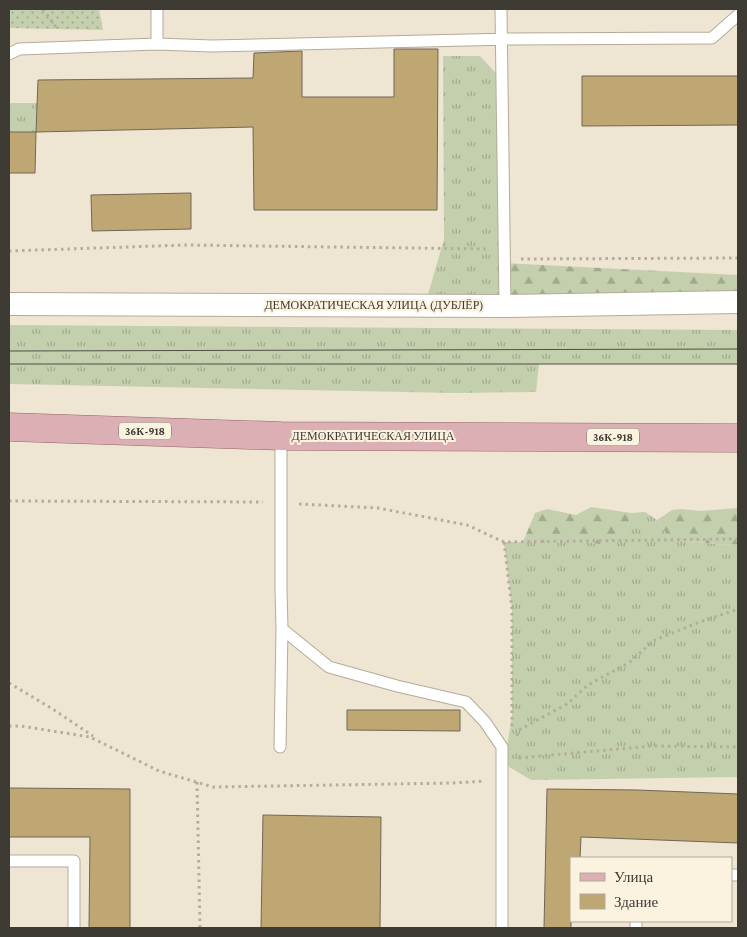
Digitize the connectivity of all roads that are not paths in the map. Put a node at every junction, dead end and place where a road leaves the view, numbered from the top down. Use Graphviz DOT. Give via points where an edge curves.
graph roads {
  1 [pos="157,9"];
  2 [pos="501,9"];
  3 [pos="738,15"];
  4 [pos="502,40"];
  5 [pos="157,44"];
  6 [pos="9,54"];
  7 [pos="738,302"];
  8 [pos="9,304"];
  9 [pos="505,306"];
  10 [pos="9,426"];
  11 [pos="280,436"];
  12 [pos="738,438"];
  13 [pos="282,629"];
  14 [pos="280,747"];
  15 [pos="9,862"];
  16 [pos="74,928"];
  17 [pos="502,928"];
  1 -- 5 [label="lane"];
  2 -- 4 [label="lane"];
  3 -- 4 [label="lane" via="712,38"];
  4 -- 5 [label="lane" via="212,46"];
  4 -- 9 [label="lane"];
  5 -- 6 [label="lane" via="19,49"];
  7 -- 9 [label="street, ДЕМОКРАТИЧЕСКАЯ УЛИЦА (ДУБЛЁР)"];
  8 -- 9 [label="street, ДЕМОКРАТИЧЕСКАЯ УЛИЦА (ДУБЛЁР)"];
  10 -- 11 [label="main road, ДЕМОКРАТИЧЕСКАЯ УЛИЦА / 36К-918"];
  11 -- 12 [label="main road, ДЕМОКРАТИЧЕСКАЯ УЛИЦА / 36К-918"];
  11 -- 13 [label="lane"];
  13 -- 14 [label="lane"];
  13 -- 17 [label="lane" via="328,667 466,702 485,722 502,747"];
  15 -- 16 [label="lane" via="74,861"];
}
